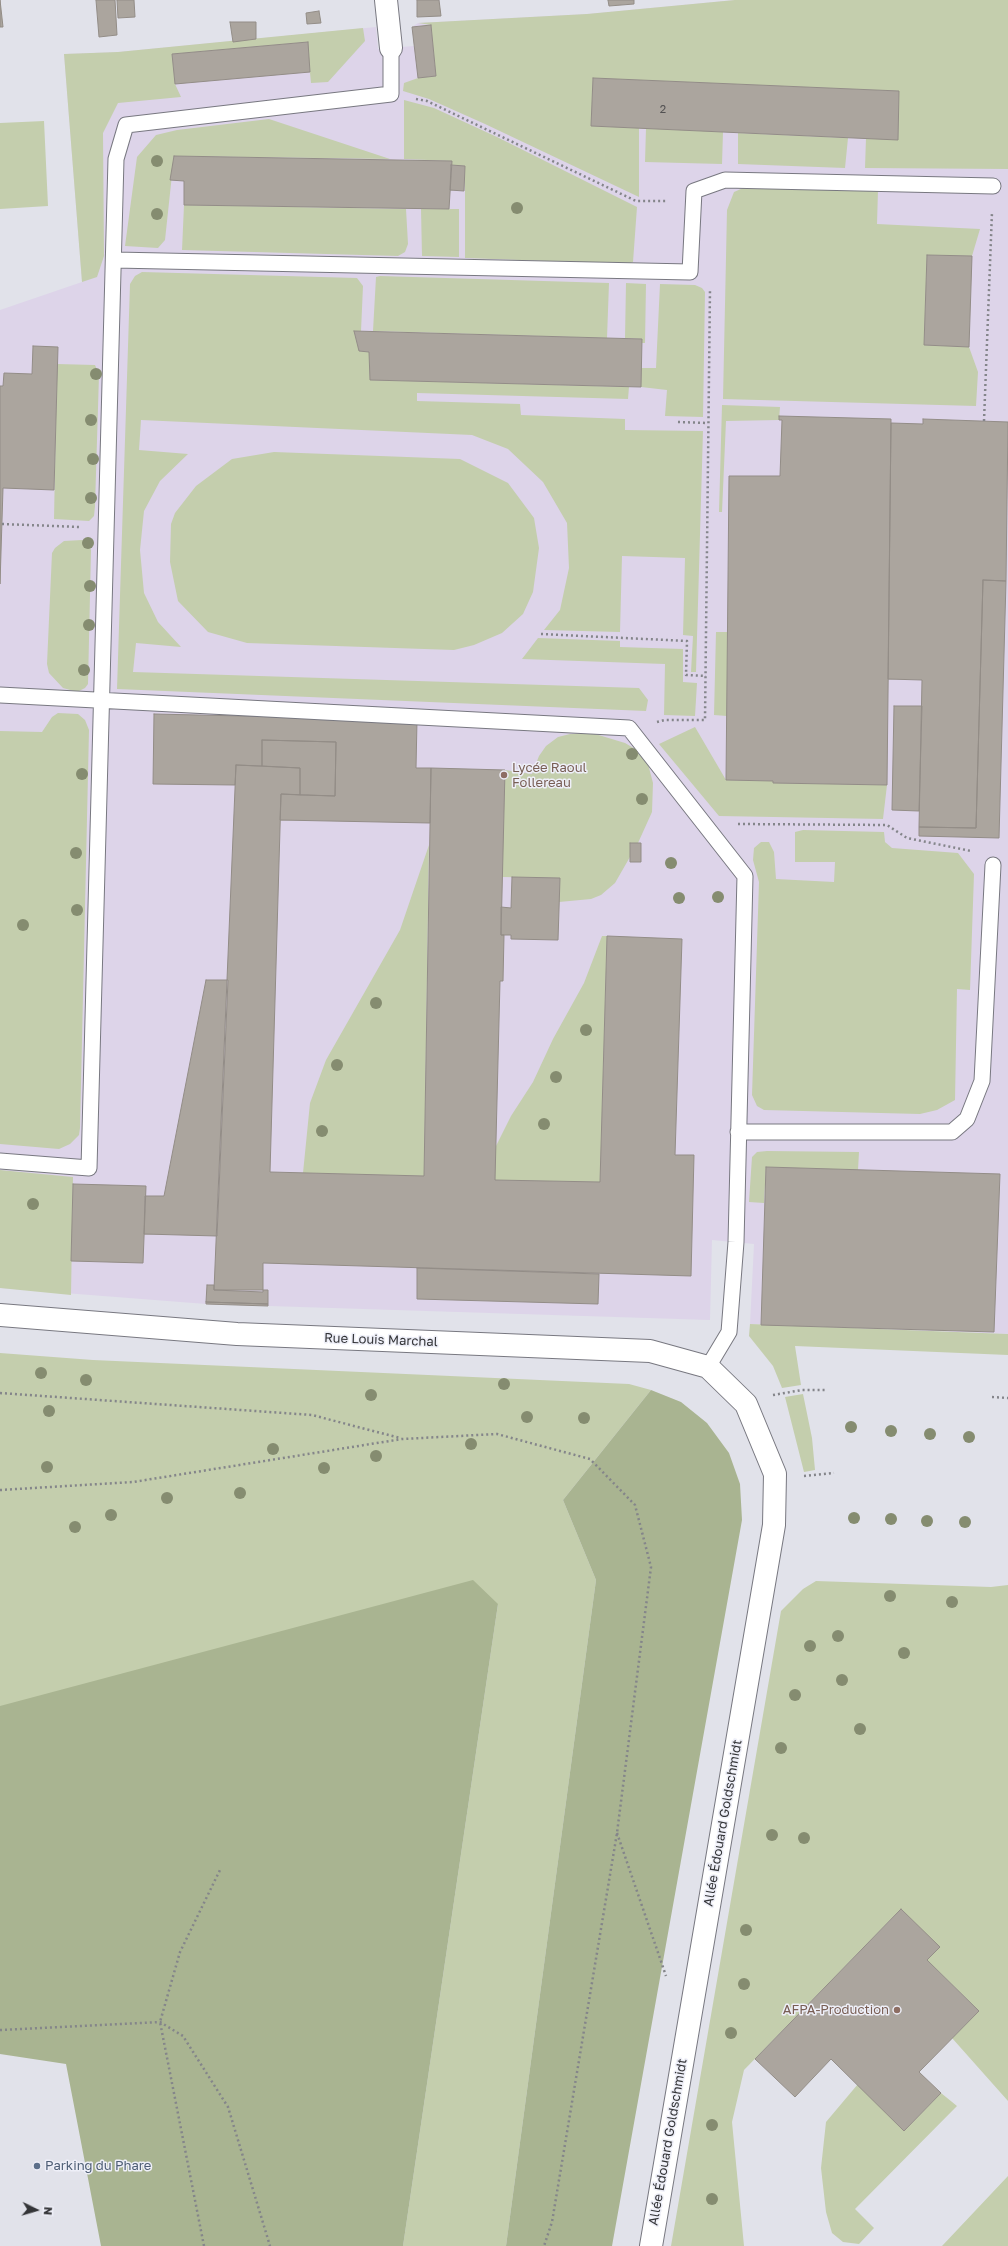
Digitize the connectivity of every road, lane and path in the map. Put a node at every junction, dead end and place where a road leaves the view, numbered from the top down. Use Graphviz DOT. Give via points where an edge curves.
graph roads {
  1 [pos="386,0"];
  2 [pos="391,48"];
  3 [pos="386,95"];
  4 [pos="993,186"];
  5 [pos="694,201"];
  6 [pos="115,260"];
  7 [pos="690,272"];
  8 [pos="984,421"];
  9 [pos="678,422"];
  10 [pos="708,423"];
  11 [pos="2,524"];
  12 [pos="106,528"];
  13 [pos="541,634"];
  14 [pos="706,676"];
  15 [pos="0,695"];
  16 [pos="101,699"];
  17 [pos="629,728"];
  18 [pos="715,837"];
  19 [pos="993,865"];
  20 [pos="738,1132"];
  21 [pos="0,1161"];
  22 [pos="0,1316"];
  23 [pos="708,1368"];
  24 [pos="826,1390"];
  25 [pos="784,1392"];
  26 [pos="0,1393"];
  27 [pos="992,1396"];
  28 [pos="1008,1398"];
  29 [pos="746,1404"];
  30 [pos="402,1439"];
  31 [pos="834,1474"];
  32 [pos="806,1476"];
  33 [pos="0,1490"];
  34 [pos="617,1833"];
  35 [pos="220,1870"];
  36 [pos="668,1983"];
  37 [pos="160,2022"];
  38 [pos="0,2030"];
  39 [pos="204,2246"];
  40 [pos="270,2246"];
  41 [pos="544,2246"];
  42 [pos="651,2246"];
  1 -- 2 [label="street"];
  2 -- 3 [label="lane" via="391,94"];
  3 -- 5 [label="path" via="427,101 636,201"];
  3 -- 6 [label="lane" via="126,125 116,159"];
  4 -- 5 [label="lane" via="725,180 694,191"];
  4 -- 8 [label="path"];
  5 -- 7 [label="lane"];
  6 -- 7 [label="lane"];
  6 -- 12 [label="lane"];
  7 -- 10 [label="path" via="710,285"];
  9 -- 10 [label="path"];
  10 -- 14 [label="path"];
  11 -- 12 [label="path"];
  12 -- 16 [label="lane"];
  13 -- 14 [label="path" via="687,641 686,675"];
  14 -- 17 [label="path" via="705,720 665,720"];
  15 -- 16 [label="lane"];
  16 -- 17 [label="lane"];
  16 -- 21 [label="lane" via="89,1168"];
  17 -- 18 [label="lane"];
  18 -- 19 [label="path" via="739,823 887,825 907,838 987,855"];
  18 -- 20 [label="lane" via="745,876"];
  19 -- 20 [label="lane" via="982,1081 966,1119 952,1132"];
  20 -- 23 [label="lane" via="736,1242 729,1332"];
  22 -- 23 [label="street, Rue Louis Marchal" via="237,1334 650,1351"];
  23 -- 29 [label="street, Rue Louis Marchal"];
  24 -- 25 [label="path"];
  26 -- 30 [label="path" via="312,1415"];
  27 -- 28 [label="path"];
  29 -- 42 [label="street, Allée Édouard Goldschmidt" via="775,1474 774,1525"];
  30 -- 33 [label="path" via="133,1482"];
  30 -- 34 [label="path" via="497,1434 590,1459 635,1505 651,1567"];
  31 -- 32 [label="path"];
  34 -- 36 [label="path"];
  34 -- 41 [label="path" via="552,2222"];
  35 -- 37 [label="path" via="180,1952"];
  37 -- 38 [label="path"];
  37 -- 39 [label="path"];
  37 -- 40 [label="path" via="183,2036 228,2107"];
}
